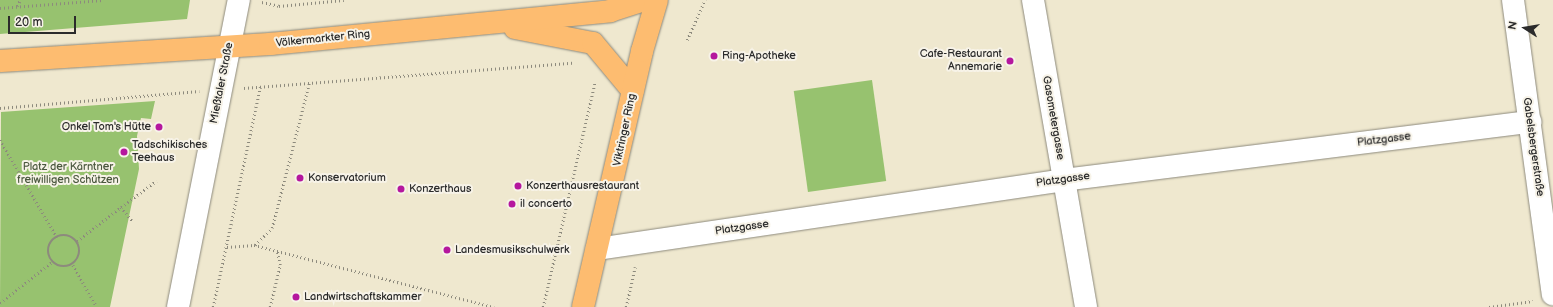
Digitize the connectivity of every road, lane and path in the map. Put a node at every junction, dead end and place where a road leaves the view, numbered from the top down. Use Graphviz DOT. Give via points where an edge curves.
graph roads {
  1 [pos="20,0"];
  2 [pos="87,0"];
  3 [pos="103,0"];
  4 [pos="344,0"];
  5 [pos="643,0"];
  6 [pos="657,0"];
  7 [pos="705,0"];
  8 [pos="1033,0"];
  9 [pos="1512,0"];
  10 [pos="249,1"];
  11 [pos="17,6"];
  12 [pos="0,8"];
  13 [pos="481,22"];
  14 [pos="687,40"];
  15 [pos="229,47"];
  16 [pos="0,61"];
  17 [pos="580,63"];
  18 [pos="595,78"];
  19 [pos="309,84"];
  20 [pos="193,91"];
  21 [pos="633,91"];
  22 [pos="0,108"];
  23 [pos="1530,122"];
  24 [pos="0,140"];
  25 [pos="1063,180"];
  26 [pos="156,181"];
  27 [pos="122,207"];
  28 [pos="133,222"];
  29 [pos="57,237"];
  30 [pos="77,241"];
  31 [pos="641,242"];
  32 [pos="254,245"];
  33 [pos="227,247"];
  34 [pos="597,249"];
  35 [pos="277,250"];
  36 [pos="52,262"];
  37 [pos="73,265"];
  38 [pos="1546,297"];
  39 [pos="0,303"];
  40 [pos="97,307"];
  41 [pos="178,307"];
  42 [pos="213,307"];
  43 [pos="270,307"];
  44 [pos="494,307"];
  45 [pos="543,307"];
  46 [pos="583,307"];
  47 [pos="626,307"];
  48 [pos="1086,307"];
  49 [pos="1489,307"];
  1 -- 11 [label="path"];
  2 -- 3 [label="path"];
  2 -- 11 [label="path"];
  4 -- 10 [label="path" via="279,6"];
  5 -- 13 [label="main road, Völkermarkter Ring" via="610,11"];
  6 -- 21 [label="main road, Viktringer Ring"];
  7 -- 14 [label="path"];
  8 -- 25 [label="street, Gasometergasse"];
  9 -- 23 [label="street, Gabelsbergerstraße"];
  10 -- 15 [label="street, Mießtaler Straße"];
  11 -- 12 [label="path"];
  13 -- 15 [label="main road, Völkermarkter Ring"];
  13 -- 21 [label="main road" via="594,43"];
  15 -- 16 [label="main road, Völkermarkter Ring"];
  15 -- 41 [label="street, Mießtaler Straße"];
  17 -- 19 [label="path"];
  18 -- 45 [label="path"];
  19 -- 32 [label="path" via="272,228"];
  19 -- 33 [label="path" via="260,87"];
  20 -- 22 [label="path"];
  21 -- 34 [label="main road, Viktringer Ring"];
  23 -- 25 [label="street, Platzgasse"];
  23 -- 38 [label="street, Gabelsbergerstraße"];
  24 -- 29 [label="path"];
  25 -- 31 [label="street, Platzgasse"];
  25 -- 48 [label="street, Gasometergasse"];
  26 -- 27 [label="path"];
  27 -- 28 [label="path"];
  27 -- 30 [label="path"];
  29 -- 30 [label="path" via="68,235"];
  29 -- 36 [label="path" via="48,248"];
  30 -- 37 [label="path" via="80,254"];
  31 -- 34 [label="street, Platzgasse"];
  31 -- 47 [label="path"];
  32 -- 33 [label="path"];
  32 -- 35 [label="path"];
  33 -- 42 [label="path"];
  34 -- 46 [label="main road, Viktringer Ring"];
  35 -- 43 [label="path" via="280,265"];
  35 -- 44 [label="path"];
  36 -- 37 [label="path" via="62,268"];
  36 -- 39 [label="path"];
  37 -- 40 [label="path"];
  38 -- 49 [label="path"];
}
